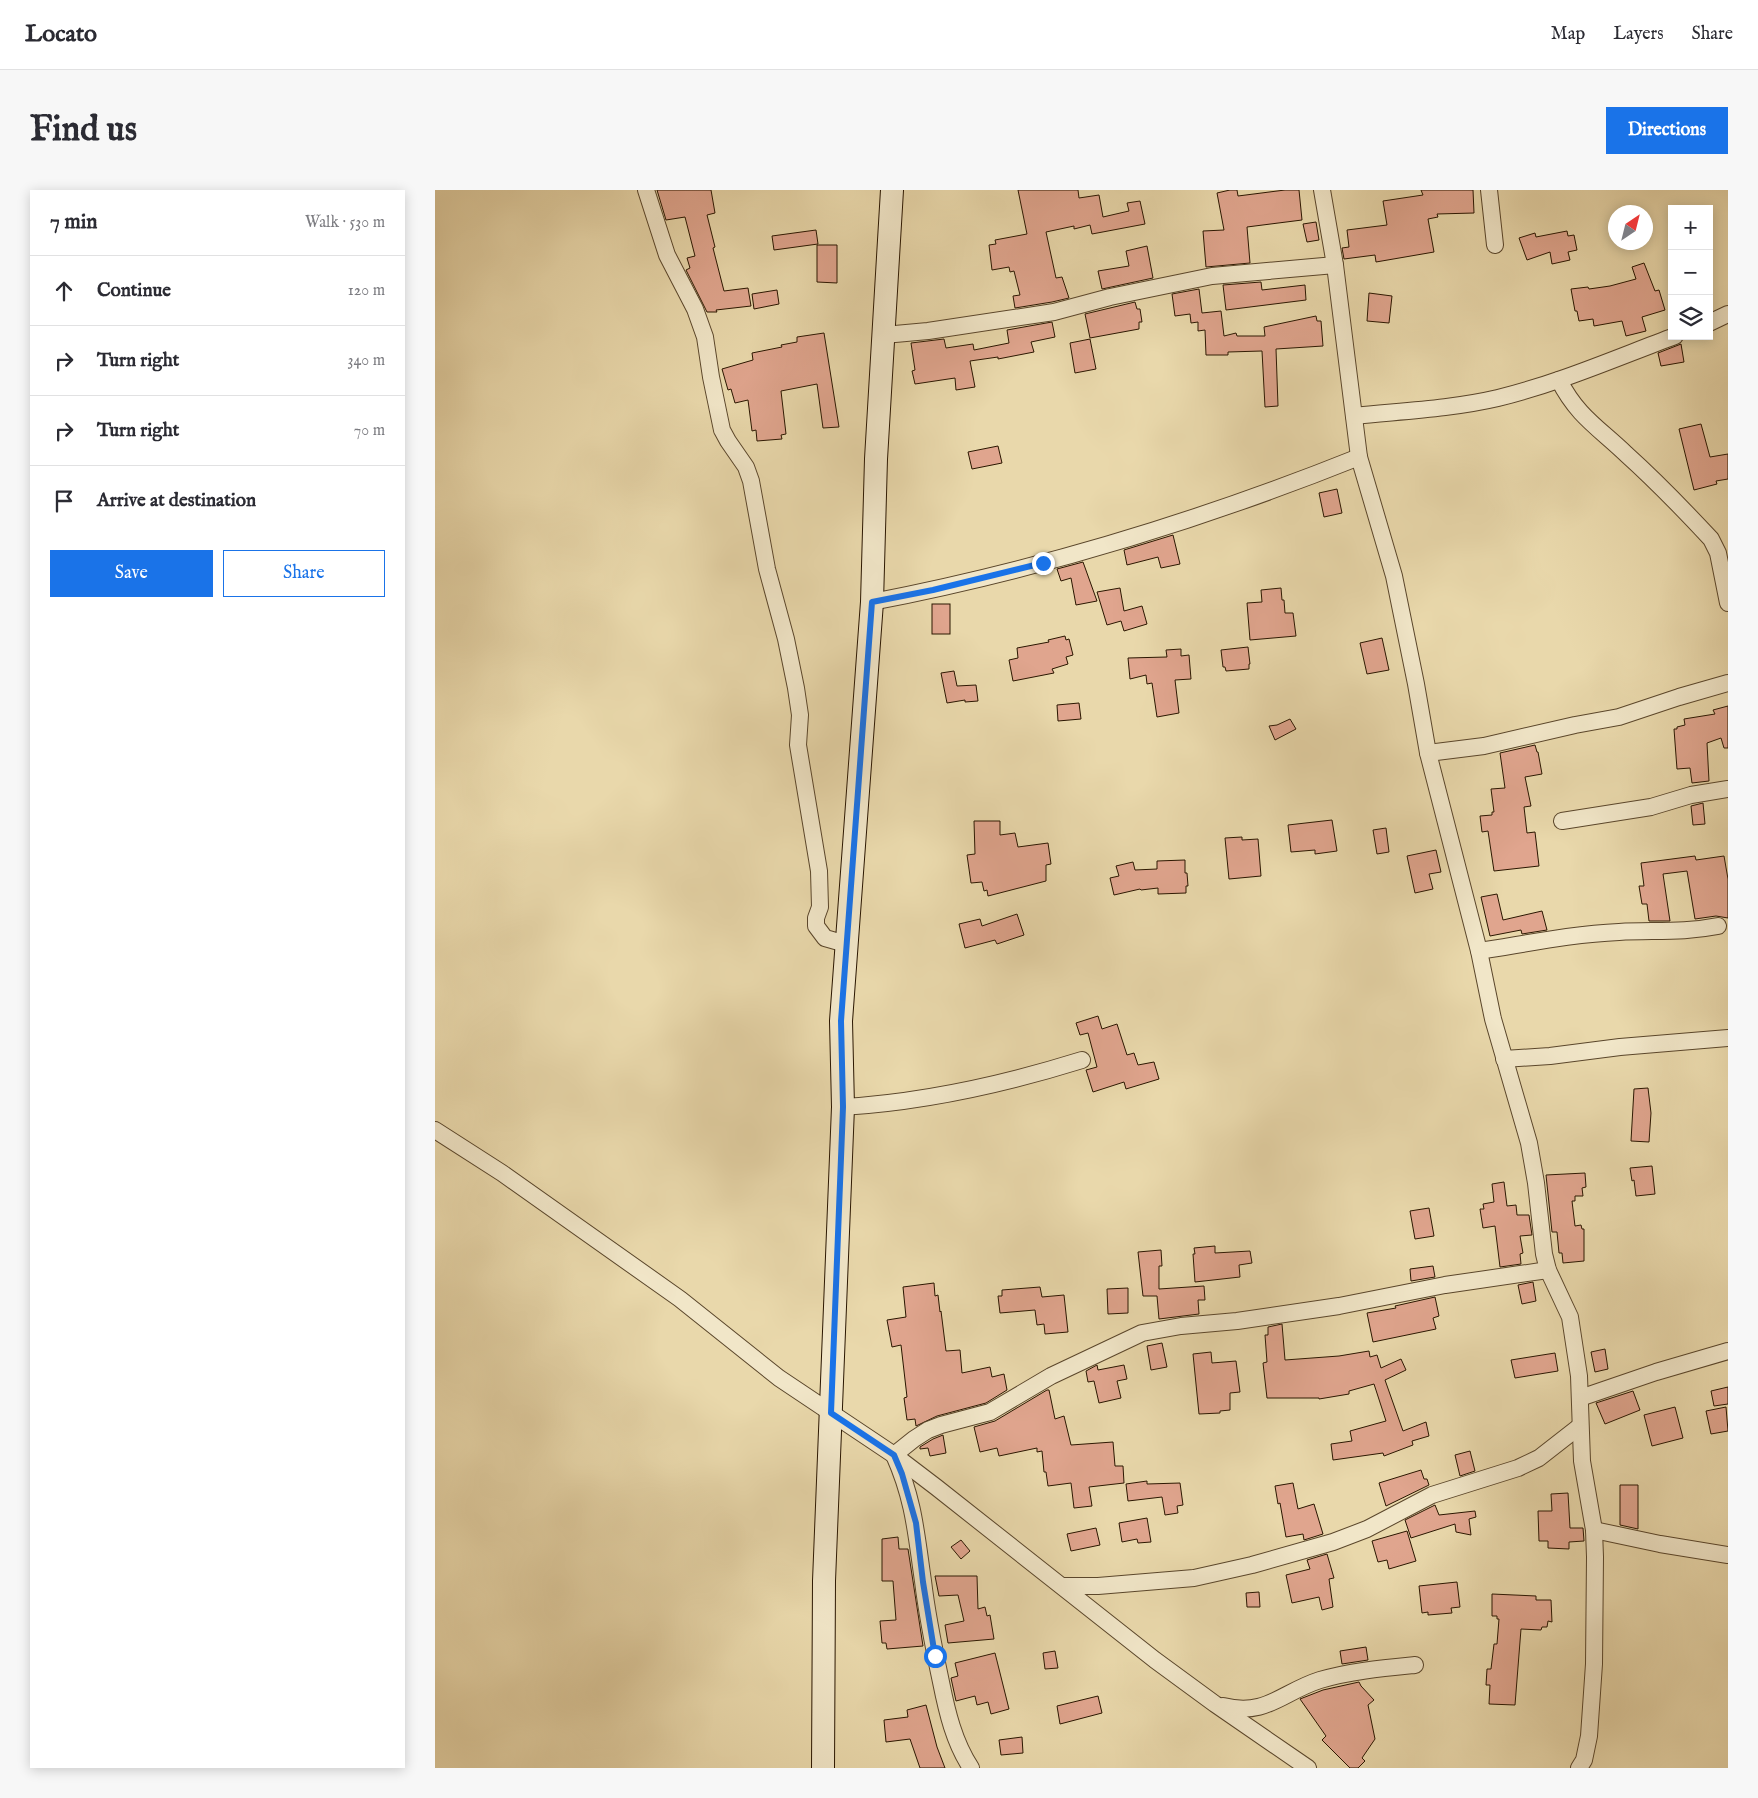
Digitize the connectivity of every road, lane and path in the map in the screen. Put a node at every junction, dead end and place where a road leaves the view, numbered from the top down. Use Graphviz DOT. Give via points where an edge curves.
graph roads {
  1 [pos="646,190"];
  2 [pos="892,190"];
  3 [pos="1321,190"];
  4 [pos="1489,190"];
  5 [pos="1495,245"];
  6 [pos="1335,265"];
  7 [pos="1728,314"];
  8 [pos="1713,321"];
  9 [pos="884,335"];
  10 [pos="1668,339"];
  11 [pos="1559,380"];
  12 [pos="1353,416"];
  13 [pos="1359,457"];
  14 [pos="1723,551"];
  15 [pos="872,602"];
  16 [pos="1728,603"];
  17 [pos="1728,683"];
  18 [pos="1427,753"];
  19 [pos="1728,789"];
  20 [pos="1562,821"];
  21 [pos="1718,926"];
  22 [pos="846,944"];
  23 [pos="1479,951"];
  24 [pos="1728,1038"];
  25 [pos="1504,1059"];
  26 [pos="1082,1060"];
  27 [pos="843,1107"];
  28 [pos="435,1130"];
  29 [pos="1548,1270"];
  30 [pos="1728,1352"];
  31 [pos="1580,1398"];
  32 [pos="831,1413"];
  33 [pos="1580,1426"];
  34 [pos="894,1455"];
  35 [pos="1594,1530"];
  36 [pos="1728,1555"];
  37 [pos="1064,1586"];
  38 [pos="1415,1665"];
  39 [pos="1215,1704"];
  40 [pos="823,1768"];
  41 [pos="971,1768"];
  42 [pos="1308,1768"];
  43 [pos="1579,1768"];
  1 -- 22 [label="street" via="667,254 695,309 705,337 722,430 746,467 751,481 767,569 787,639 796,688 798,744 819,871 820,907 816,926 825,938"];
  2 -- 9 [label="main road"];
  3 -- 6 [label="street"];
  4 -- 5 [label="street"];
  6 -- 9 [label="street" via="1212,276 1110,296 1054,312"];
  6 -- 12 [label="street"];
  7 -- 8 [label="street"];
  9 -- 15 [label="main road"];
  10 -- 11 [label="street"];
  11 -- 12 [label="street" via="1497,398 1452,406"];
  11 -- 14 [label="street" via="1573,405 1628,455"];
  12 -- 13 [label="street"];
  13 -- 15 [label="street" via="1281,488 1094,549 991,577"];
  13 -- 18 [label="street" via="1394,576"];
  14 -- 16 [label="street"];
  15 -- 22 [label="main road"];
  17 -- 18 [label="street" via="1619,717 1484,746"];
  18 -- 23 [label="street"];
  19 -- 20 [label="street" via="1680,797 1651,807"];
  21 -- 23 [label="street" via="1695,931 1573,936"];
  22 -- 27 [label="main road" via="841,1021"];
  23 -- 25 [label="street"];
  24 -- 25 [label="street"];
  25 -- 29 [label="street" via="1529,1143"];
  26 -- 27 [label="street" via="1023,1078 898,1102"];
  27 -- 32 [label="main road"];
  28 -- 32 [label="street" via="653,1278 779,1378"];
  29 -- 31 [label="street" via="1570,1317"];
  29 -- 34 [label="street" via="1445,1285 1339,1306 1142,1333 1051,1376 989,1412 928,1430"];
  30 -- 31 [label="street"];
  31 -- 33 [label="street"];
  32 -- 34 [label="street"];
  32 -- 40 [label="main road" via="824,1581"];
  33 -- 35 [label="street" via="1582,1461"];
  33 -- 37 [label="street" via="1539,1458 1518,1468 1432,1495 1333,1542 1194,1578"];
  34 -- 37 [label="street"];
  34 -- 41 [label="street" via="916,1523 923,1582 944,1696 953,1730"];
  35 -- 36 [label="street"];
  35 -- 43 [label="street" via="1591,1702 1587,1748"];
  37 -- 39 [label="street"];
  38 -- 39 [label="street" via="1322,1680 1252,1710"];
  39 -- 42 [label="street"];
}
